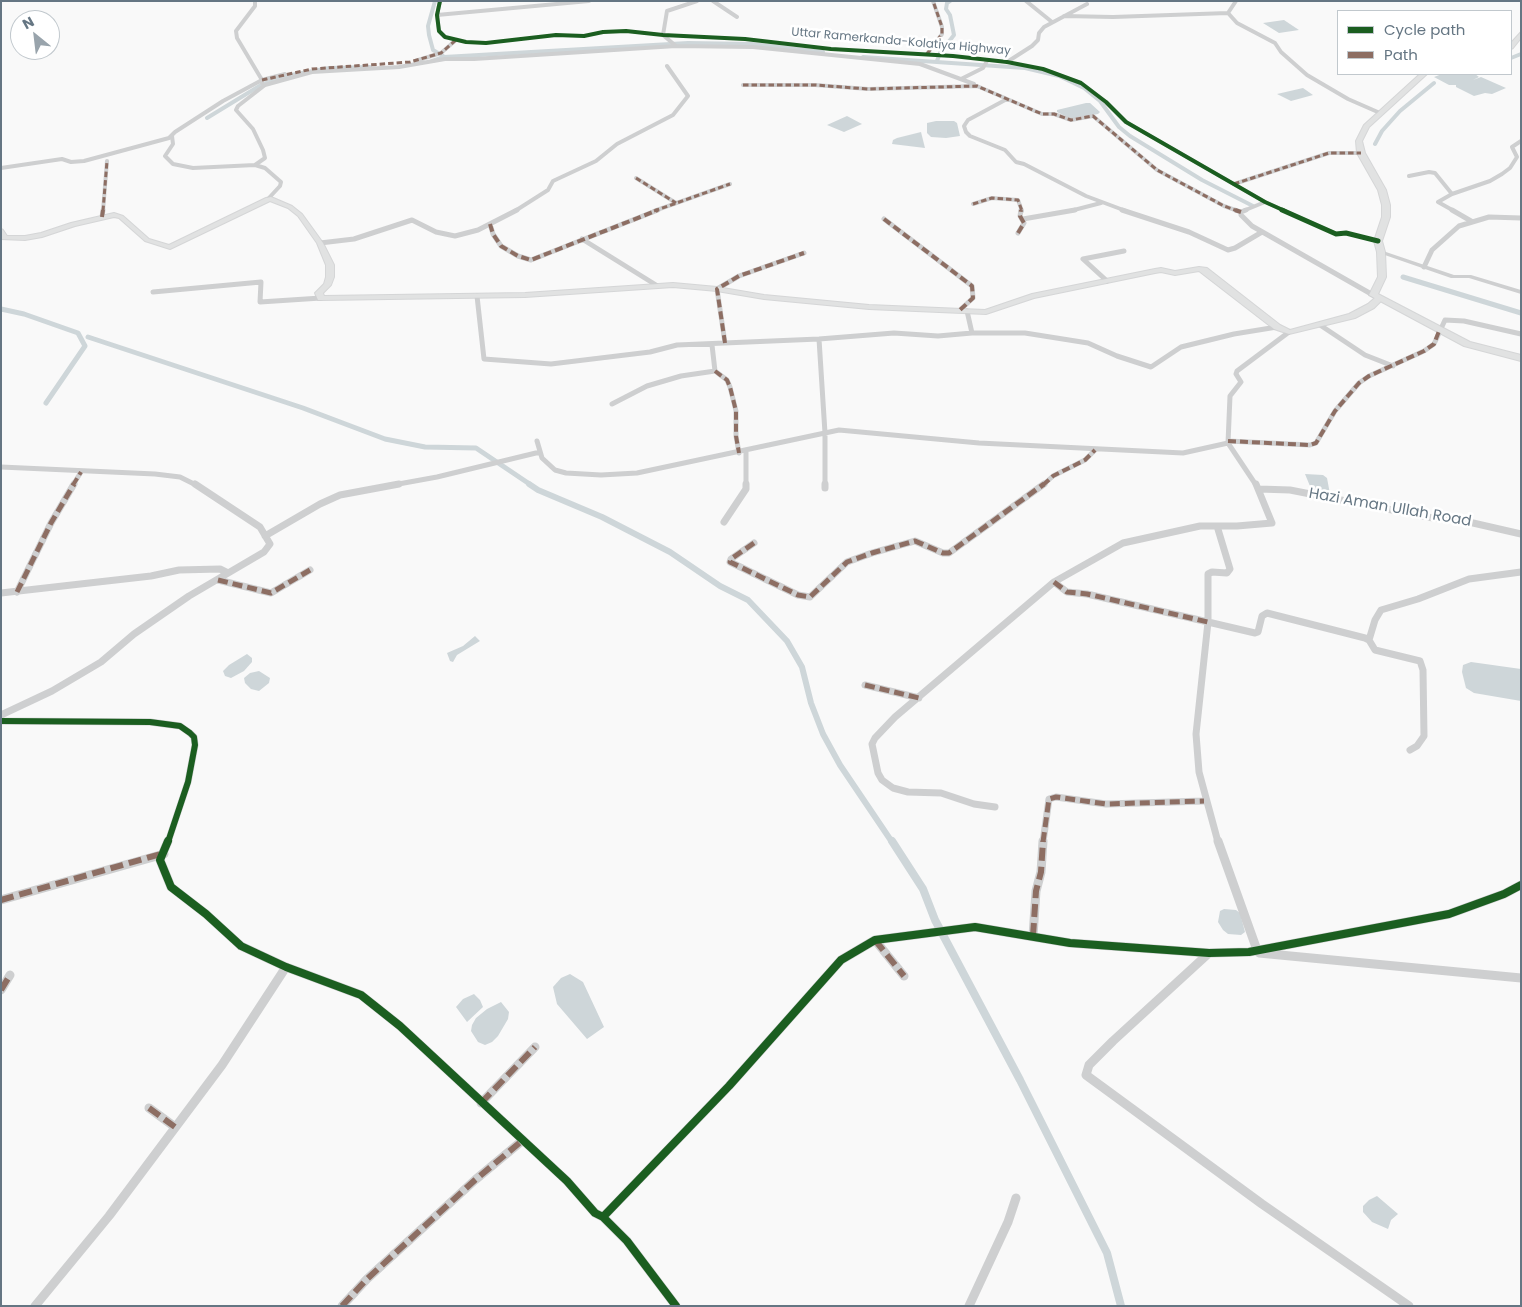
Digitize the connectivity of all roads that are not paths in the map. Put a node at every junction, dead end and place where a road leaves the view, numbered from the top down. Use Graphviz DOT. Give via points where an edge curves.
graph roads {
  1 [pos="255,1"];
  2 [pos="440,1"];
  3 [pos="589,1"];
  4 [pos="696,1"];
  5 [pos="714,1"];
  6 [pos="933,1"];
  7 [pos="1026,1"];
  8 [pos="1236,1"];
  9 [pos="1088,4"];
  10 [pos="1228,13"];
  11 [pos="437,16"];
  12 [pos="1064,16"];
  13 [pos="737,17"];
  14 [pos="1052,22"];
  15 [pos="1521,34"];
  16 [pos="663,35"];
  17 [pos="456,40"];
  18 [pos="675,46"];
  19 [pos="1512,46"];
  20 [pos="928,54"];
  21 [pos="1007,62"];
  22 [pos="985,64"];
  23 [pos="667,66"];
  24 [pos="1423,75"];
  25 [pos="961,78"];
  26 [pos="263,83"];
  27 [pos="744,85"];
  28 [pos="977,86"];
  29 [pos="1007,99"];
  30 [pos="1380,113"];
  31 [pos="172,136"];
  32 [pos="1521,142"];
  33 [pos="1362,153"];
  34 [pos="107,161"];
  35 [pos="1514,162"];
  36 [pos="1521,164"];
  37 [pos="255,165"];
  38 [pos="1,168"];
  39 [pos="1409,176"];
  40 [pos="636,178"];
  41 [pos="730,184"];
  42 [pos="1234,184"];
  43 [pos="1452,194"];
  44 [pos="268,199"];
  45 [pos="1265,202"];
  46 [pos="676,203"];
  47 [pos="1102,203"];
  48 [pos="973,204"];
  49 [pos="1241,212"];
  50 [pos="102,217"];
  51 [pos="1521,218"];
  52 [pos="884,219"];
  53 [pos="1024,219"];
  54 [pos="1471,221"];
  55 [pos="490,224"];
  56 [pos="1,231"];
  57 [pos="1262,232"];
  58 [pos="1018,233"];
  59 [pos="582,239"];
  60 [pos="1378,241"];
  61 [pos="320,243"];
  62 [pos="1124,251"];
  63 [pos="1381,252"];
  64 [pos="804,253"];
  65 [pos="1424,267"];
  66 [pos="1106,281"];
  67 [pos="656,285"];
  68 [pos="717,289"];
  69 [pos="152,292"];
  70 [pos="1521,292"];
  71 [pos="477,296"];
  72 [pos="1376,297"];
  73 [pos="322,298"];
  74 [pos="964,310"];
  75 [pos="1320,325"];
  76 [pos="1277,326"];
  77 [pos="1439,330"];
  78 [pos="1289,332"];
  79 [pos="972,334"];
  80 [pos="1521,334"];
  81 [pos="819,339"];
  82 [pos="725,343"];
  83 [pos="712,344"];
  84 [pos="1521,358"];
  85 [pos="1393,366"];
  86 [pos="715,371"];
  87 [pos="612,404"];
  88 [pos="825,433"];
  89 [pos="537,441"];
  90 [pos="1228,442"];
  91 [pos="1095,450"];
  92 [pos="540,452"];
  93 [pos="742,452"];
  94 [pos="1,468"];
  95 [pos="80,472"];
  96 [pos="825,488"];
  97 [pos="1259,489"];
  98 [pos="724,522"];
  99 [pos="1217,526"];
  100 [pos="1521,534"];
  101 [pos="265,536"];
  102 [pos="754,543"];
  103 [pos="310,570"];
  104 [pos="1521,572"];
  105 [pos="228,574"];
  106 [pos="218,580"];
  107 [pos="1054,582"];
  108 [pos="17,592"];
  109 [pos="1,593"];
  110 [pos="1208,622"];
  111 [pos="1370,640"];
  112 [pos="865,685"];
  113 [pos="919,698"];
  114 [pos="1,716"];
  115 [pos="1,720"];
  116 [pos="1410,750"];
  117 [pos="1204,800"];
  118 [pos="995,808"];
  119 [pos="164,854"];
  120 [pos="1521,885"];
  121 [pos="1,900"];
  122 [pos="1033,936"];
  123 [pos="875,940"];
  124 [pos="1253,951"];
  125 [pos="1209,953"];
  126 [pos="286,967"];
  127 [pos="10,975"];
  128 [pos="904,976"];
  129 [pos="1521,978"];
  130 [pos="1,990"];
  131 [pos="536,1046"];
  132 [pos="481,1103"];
  133 [pos="149,1108"];
  134 [pos="175,1126"];
  135 [pos="523,1140"];
  136 [pos="1016,1198"];
  137 [pos="604,1217"];
  138 [pos="36,1306"];
  139 [pos="342,1306"];
  140 [pos="676,1306"];
  141 [pos="969,1306"];
  142 [pos="1408,1306"];
  1 -- 26 [label="street" via="255,6 236,31"];
  2 -- 11 [label="street"];
  3 -- 11 [label="street"];
  4 -- 16 [label="street" via="667,11"];
  5 -- 13 [label="street"];
  6 -- 20 [label="street" via="942,34"];
  7 -- 14 [label="street"];
  8 -- 10 [label="street"];
  9 -- 12 [label="street"];
  10 -- 12 [label="street"];
  10 -- 30 [label="street" via="1237,23 1275,43 1307,75"];
  11 -- 17 [label="street" via="439,31"];
  12 -- 14 [label="street"];
  14 -- 21 [label="street" via="1039,33 1032,46"];
  15 -- 19 [label="main road"];
  16 -- 17 [label="street, Uttar Ramerkanda-Kolatiya Highway" via="626,31 486,43"];
  16 -- 18 [label="street"];
  16 -- 20 [label="street, Uttar Ramerkanda-Kolatiya Highway" via="718,36 831,49"];
  17 -- 26 [label="street" via="442,53 400,63 312,69"];
  18 -- 25 [label="street" via="753,47 920,64"];
  18 -- 26 [label="street" via="445,59 399,67 312,72"];
  20 -- 22 [label="street, Uttar Ramerkanda-Kolatiya Highway"];
  21 -- 22 [label="street, Uttar Ramerkanda-Kolatiya Highway"];
  21 -- 42 [label="street, Uttar Ramerkanda-Kolatiya Highway" via="1044,69 1081,84 1126,122"];
  22 -- 25 [label="street"];
  23 -- 55 [label="street" via="688,96 673,115 625,140 596,161 553,181 548,190 534,200"];
  24 -- 30 [label="main road"];
  25 -- 28 [label="street"];
  26 -- 31 [label="street" via="223,101"];
  26 -- 37 [label="street" via="236,110 253,129 266,158"];
  27 -- 28 [label="street" via="868,89"];
  28 -- 29 [label="street"];
  29 -- 47 [label="street" via="968,120 964,126 966,132 1004,150 1016,162"];
  29 -- 49 [label="street" via="1042,114 1054,114 1067,120 1093,116 1157,170"];
  30 -- 33 [label="main road" via="1362,134 1359,141"];
  31 -- 37 [label="street" via="173,144 166,156 173,164 193,168"];
  31 -- 38 [label="street" via="84,161 58,160"];
  32 -- 35 [label="street" via="1512,147 1516,157"];
  33 -- 42 [label="street" via="1329,153"];
  33 -- 60 [label="main road" via="1386,200 1386,217"];
  34 -- 50 [label="street"];
  35 -- 36 [label="street"];
  35 -- 43 [label="street" via="1490,181"];
  37 -- 44 [label="street" via="265,168 281,182"];
  39 -- 43 [label="street" via="1435,173"];
  40 -- 46 [label="street"];
  41 -- 46 [label="street"];
  42 -- 45 [label="street, Uttar Ramerkanda-Kolatiya Highway"];
  43 -- 54 [label="street" via="1438,203"];
  44 -- 50 [label="main road" via="170,246 147,240 122,217"];
  44 -- 61 [label="main road" via="290,207 300,215"];
  45 -- 49 [label="street"];
  45 -- 60 [label="street, Uttar Ramerkanda-Kolatiya Highway" via="1336,234 1346,232"];
  46 -- 59 [label="street"];
  47 -- 53 [label="street"];
  47 -- 57 [label="street" via="1189,232 1228,250"];
  48 -- 53 [label="street" via="992,198 1017,200 1022,209 1020,216"];
  49 -- 57 [label="street" via="1252,226"];
  50 -- 56 [label="main road" via="25,238 4,238"];
  51 -- 54 [label="street" via="1489,217"];
  52 -- 74 [label="street" via="972,286 973,298"];
  53 -- 58 [label="street"];
  54 -- 65 [label="street" via="1451,232 1432,250"];
  55 -- 59 [label="street" via="500,246 531,260"];
  55 -- 61 [label="street" via="465,234 448,236 412,220 354,239"];
  57 -- 72 [label="street"];
  59 -- 67 [label="street"];
  60 -- 63 [label="main road"];
  61 -- 73 [label="main road" via="330,265 327,285 319,293"];
  62 -- 66 [label="street" via="1083,259"];
  63 -- 65 [label="street"];
  63 -- 72 [label="main road" via="1382,277"];
  64 -- 68 [label="street" via="739,276"];
  65 -- 70 [label="street" via="1453,277 1469,276"];
  66 -- 74 [label="main road" via="1032,296 986,312"];
  66 -- 76 [label="main road" via="1161,270 1175,273 1204,270"];
  67 -- 68 [label="main road"];
  67 -- 71 [label="main road"];
  68 -- 74 [label="main road" via="869,307"];
  68 -- 82 [label="street"];
  69 -- 73 [label="street" via="262,282 260,302"];
  71 -- 73 [label="main road"];
  71 -- 83 [label="street" via="486,359 551,364 650,352 677,345"];
  72 -- 75 [label="main road" via="1362,311"];
  72 -- 77 [label="main road"];
  74 -- 79 [label="street"];
  75 -- 78 [label="main road"];
  75 -- 85 [label="street" via="1360,352"];
  76 -- 78 [label="main road"];
  76 -- 79 [label="street" via="1181,348 1151,367 1088,343 1025,333"];
  77 -- 80 [label="street" via="1445,320 1450,319"];
  77 -- 84 [label="main road" via="1467,344"];
  77 -- 85 [label="street" via="1434,344"];
  78 -- 90 [label="street" via="1236,374 1242,382 1230,396"];
  79 -- 81 [label="street" via="894,333"];
  81 -- 82 [label="street"];
  81 -- 88 [label="street"];
  82 -- 83 [label="street"];
  83 -- 86 [label="street"];
  85 -- 90 [label="street" via="1359,383 1335,411 1316,443"];
  86 -- 87 [label="street" via="647,386"];
  86 -- 93 [label="street" via="727,380 730,387 736,411 736,436"];
  88 -- 91 [label="street" via="853,430"];
  88 -- 93 [label="street"];
  88 -- 96 [label="street"];
  89 -- 92 [label="street"];
  90 -- 91 [label="street" via="1183,453"];
  90 -- 97 [label="street"];
  91 -- 102 [label="street" via="1085,460 1053,476 948,552 943,553 915,541 872,553 846,562 810,597 798,595 730,562"];
  92 -- 93 [label="street" via="555,470 601,475 637,473"];
  92 -- 101 [label="street" via="437,477 340,495"];
  93 -- 98 [label="street" via="746,489"];
  94 -- 95 [label="street"];
  95 -- 101 [label="street" via="155,474 190,481 260,527"];
  95 -- 108 [label="street"];
  97 -- 99 [label="street" via="1272,523"];
  97 -- 100 [label="street, Hazi Aman Ullah Road" via="1290,490"];
  99 -- 107 [label="street" via="1191,528 1123,543"];
  99 -- 110 [label="street" via="1230,569 1227,573 1208,574"];
  101 -- 105 [label="street" via="270,544 264,552"];
  103 -- 106 [label="street" via="271,593"];
  104 -- 111 [label="street" via="1469,580 1381,610"];
  105 -- 106 [label="street"];
  105 -- 108 [label="street" via="220,569 179,570"];
  106 -- 114 [label="street" via="134,634 101,662 52,692"];
  107 -- 110 [label="street" via="1067,592"];
  107 -- 113 [label="street"];
  108 -- 109 [label="street"];
  110 -- 111 [label="street" via="1255,633 1262,616 1267,613"];
  110 -- 117 [label="street" via="1196,734"];
  111 -- 116 [label="street" via="1375,650 1416,659 1422,665 1426,724 1424,736"];
  112 -- 113 [label="street"];
  113 -- 118 [label="street" via="880,732 872,744 882,780 893,788 908,792 941,793"];
  115 -- 119 [label="street" via="150,722 180,726 190,733 195,745 188,782"];
  117 -- 122 [label="street" via="1106,804 1050,798 1036,891"];
  117 -- 124 [label="street"];
  119 -- 121 [label="street"];
  119 -- 126 [label="street" via="160,860 171,887 241,946"];
  120 -- 124 [label="street" via="1449,914"];
  122 -- 123 [label="street" via="975,927"];
  122 -- 125 [label="street" via="1070,943"];
  123 -- 128 [label="street"];
  123 -- 137 [label="street" via="841,960 729,1086"];
  124 -- 125 [label="street"];
  124 -- 129 [label="street"];
  125 -- 142 [label="street" via="1113,1041 1089,1065 1086,1076"];
  126 -- 132 [label="street" via="362,995 400,1026"];
  126 -- 134 [label="street" via="222,1065"];
  127 -- 130 [label="street"];
  131 -- 132 [label="street"];
  132 -- 135 [label="street"];
  133 -- 134 [label="street"];
  134 -- 138 [label="street" via="109,1216"];
  135 -- 137 [label="street" via="595,1212"];
  135 -- 139 [label="street" via="475,1180"];
  136 -- 141 [label="street"];
  137 -- 140 [label="street" via="627,1241"];
}
